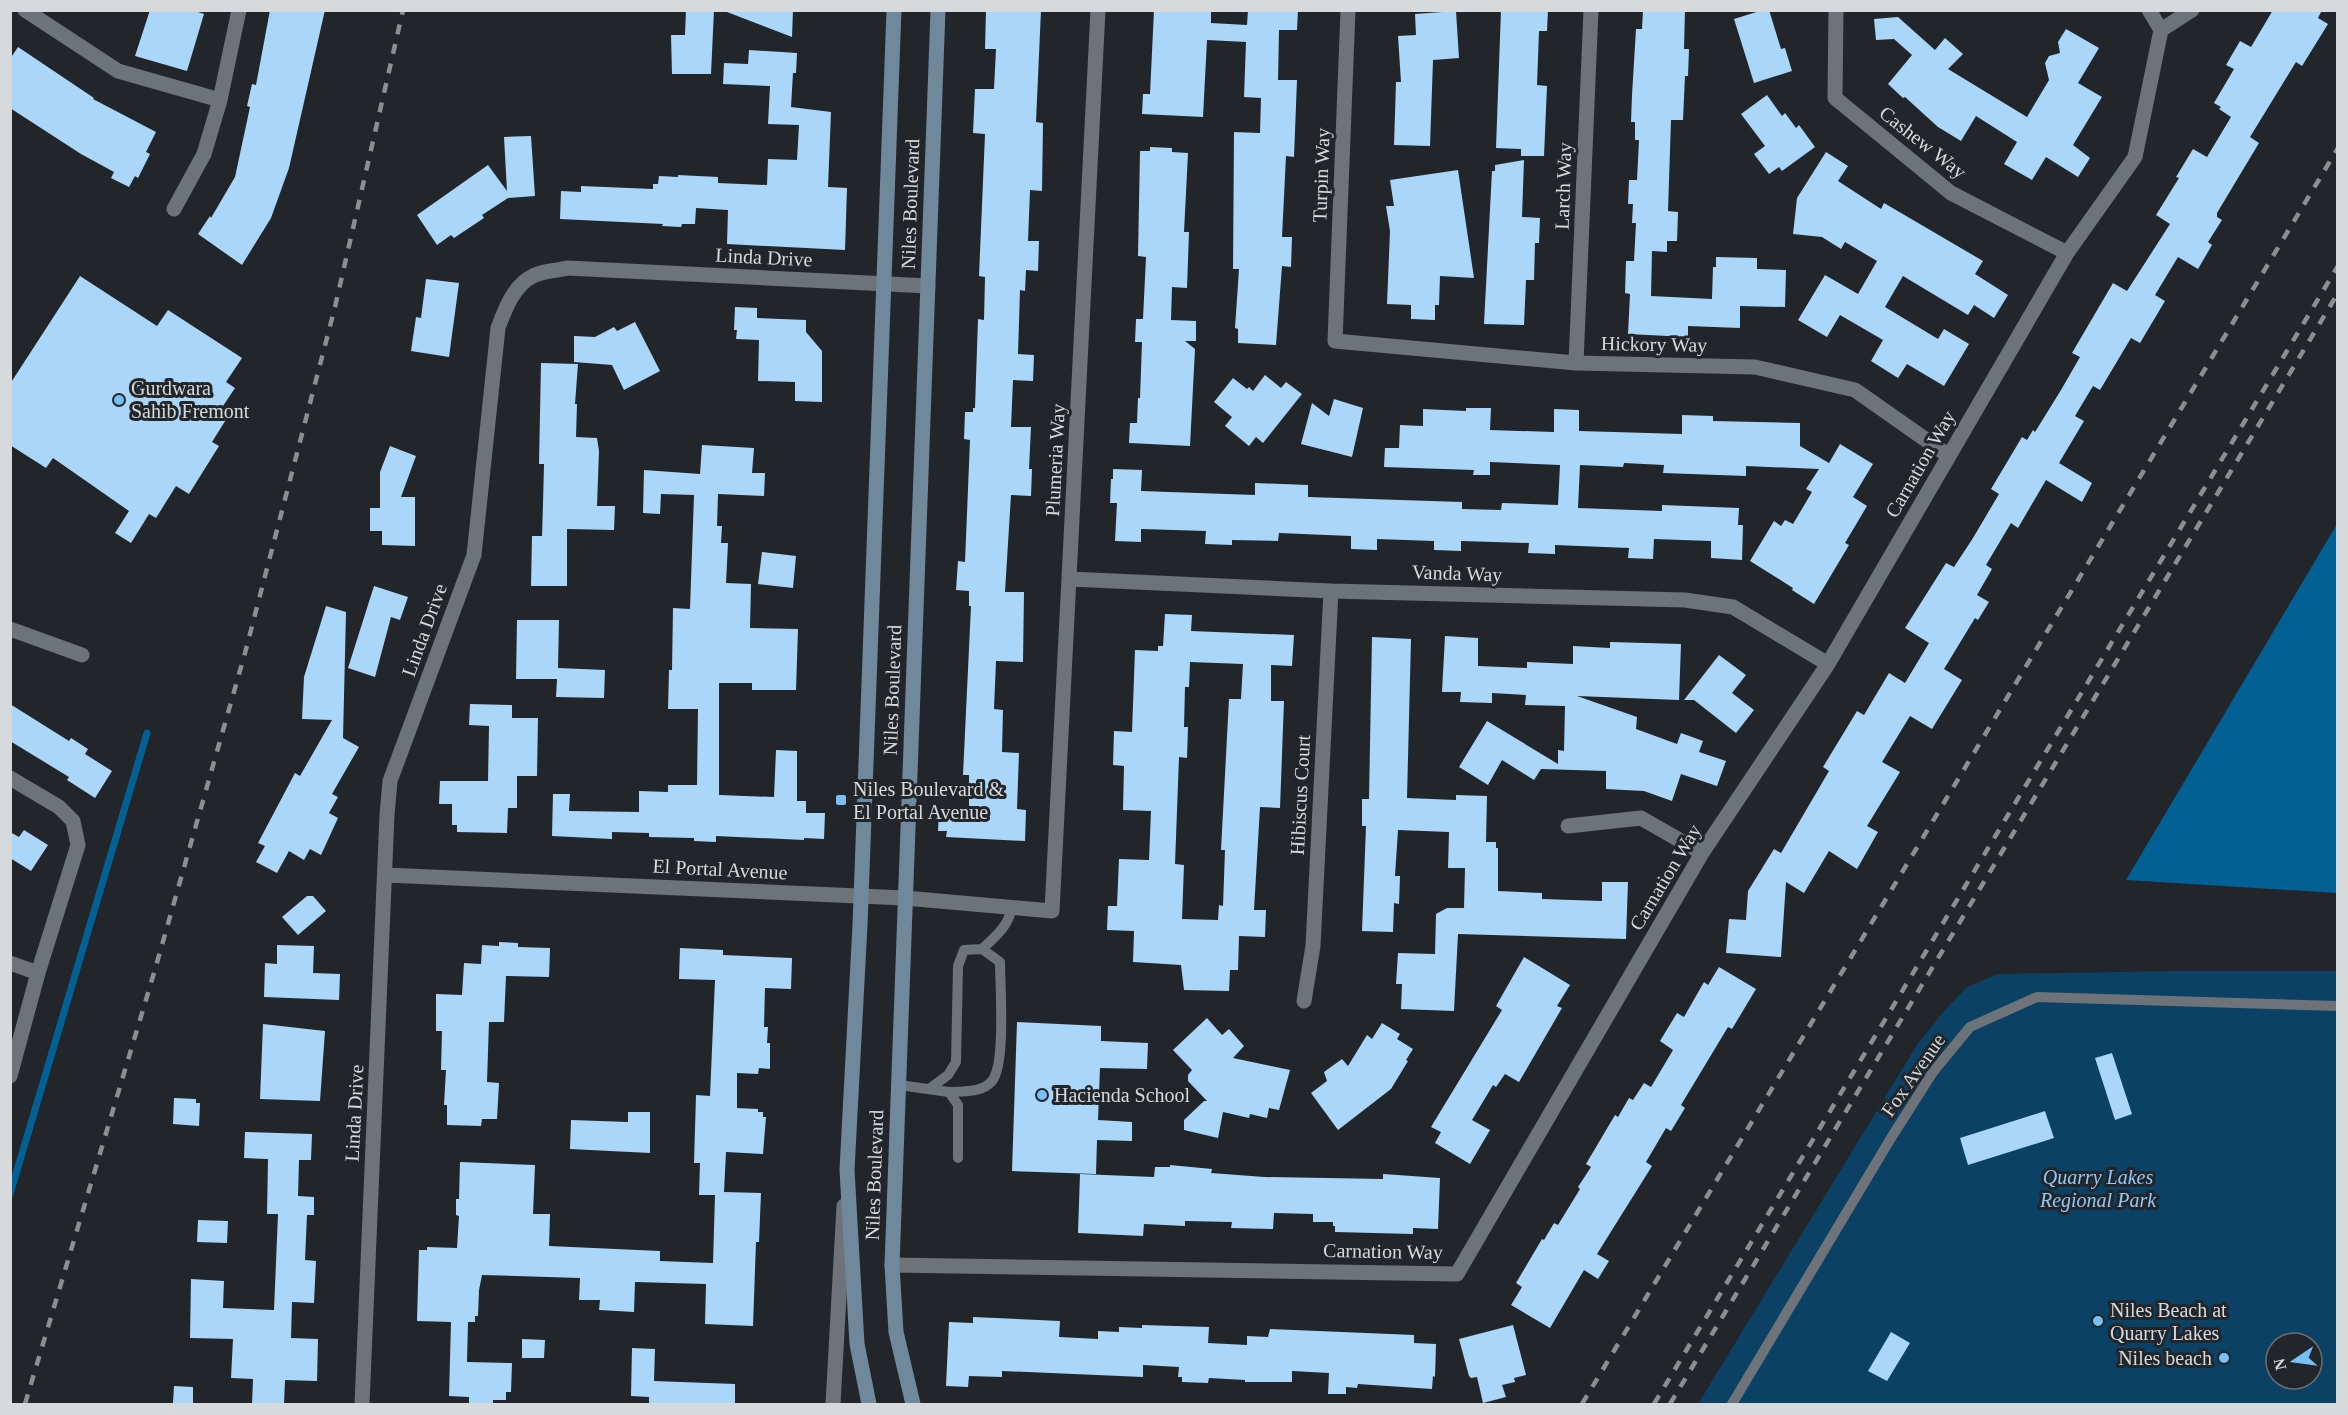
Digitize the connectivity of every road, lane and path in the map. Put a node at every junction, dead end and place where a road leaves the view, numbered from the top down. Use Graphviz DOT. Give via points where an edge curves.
graph roads {
  1 [pos="25,10"];
  2 [pos="239,10"];
  3 [pos="894,10"];
  4 [pos="938,10"];
  5 [pos="1098,10"];
  6 [pos="1348,10"];
  7 [pos="1591,10"];
  8 [pos="1836,10"];
  9 [pos="2149,10"];
  10 [pos="2192,10"];
  11 [pos="2161,30"];
  12 [pos="220,100"];
  13 [pos="174,209"];
  14 [pos="2067,253"];
  15 [pos="884,284"];
  16 [pos="928,286"];
  17 [pos="1335,341"];
  18 [pos="1576,363"];
  19 [pos="1949,456"];
  20 [pos="1070,579"];
  21 [pos="1331,591"];
  22 [pos="10,629"];
  23 [pos="82,655"];
  24 [pos="1828,664"];
  25 [pos="10,778"];
  26 [pos="1568,826"];
  27 [pos="1702,853"];
  28 [pos="386,875"];
  29 [pos="860,896"];
  30 [pos="905,898"];
  31 [pos="1011,907"];
  32 [pos="1052,911"];
  33 [pos="982,949"];
  34 [pos="10,963"];
  35 [pos="38,973"];
  36 [pos="1304,1001"];
  37 [pos="2337,1006"];
  38 [pos="10,1076"];
  39 [pos="898,1085"];
  40 [pos="929,1089"];
  41 [pos="949,1092"];
  42 [pos="958,1158"];
  43 [pos="847,1170"];
  44 [pos="892,1265"];
  45 [pos="362,1404"];
  46 [pos="833,1404"];
  47 [pos="869,1404"];
  48 [pos="913,1404"];
  49 [pos="1732,1404"];
  1 -- 12 [label="street" via="118,71"];
  2 -- 12 [label="street"];
  3 -- 15 [label="main road, Niles Boulevard"];
  4 -- 16 [label="main road, Niles Boulevard"];
  5 -- 20 [label="street, Plumeria Way"];
  6 -- 17 [label="street, Turpin Way"];
  7 -- 18 [label="street, Larch Way"];
  8 -- 14 [label="street, Cashew Way" via="1835,98 1951,193"];
  9 -- 11 [label="street"];
  10 -- 11 [label="street"];
  11 -- 14 [label="street, Carnation Way" via="2135,157"];
  12 -- 13 [label="street" via="204,154"];
  14 -- 19 [label="street, Carnation Way"];
  15 -- 16 [label="street, Linda Drive"];
  15 -- 28 [label="street, Linda Drive" via="567,268 533,276 519,288 507,304 498,328 474,555 390,781"];
  15 -- 29 [label="main road, Niles Boulevard"];
  16 -- 30 [label="main road, Niles Boulevard"];
  17 -- 18 [label="street, Hickory Way"];
  18 -- 19 [label="street, Hickory Way" via="1755,367 1856,390"];
  19 -- 24 [label="street, Carnation Way"];
  20 -- 21 [label="street, Vanda Way"];
  20 -- 32 [label="street, Plumeria Way"];
  21 -- 24 [label="street, Vanda Way" via="1685,600 1733,607"];
  21 -- 36 [label="street, Hibiscus Court" via="1313,946"];
  22 -- 23 [label="street"];
  24 -- 27 [label="street, Carnation Way"];
  25 -- 35 [label="street" via="59,807 73,821 78,845"];
  26 -- 27 [label="street" via="1641,818"];
  27 -- 44 [label="street, Carnation Way" via="1457,1274"];
  28 -- 29 [label="street, El Portal Avenue"];
  28 -- 45 [label="street, Linda Drive"];
  29 -- 30 [label="street, El Portal Avenue"];
  29 -- 43 [label="main road, Niles Boulevard"];
  30 -- 31 [label="street, El Portal Avenue"];
  30 -- 39 [label="main road, Niles Boulevard"];
  31 -- 32 [label="street, El Portal Avenue"];
  31 -- 33 [label="lane" via="1011,916"];
  33 -- 40 [label="lane" via="964,950 958,966 956,1062 948,1075"];
  33 -- 41 [label="lane" via="1000,962 1001,1056 993,1081 979,1090"];
  34 -- 35 [label="street"];
  35 -- 38 [label="street"];
  37 -- 49 [label="lane, Fox Avenue" via="2037,997 1970,1027 1933,1072 1903,1119"];
  39 -- 40 [label="lane"];
  39 -- 44 [label="main road, Niles Boulevard"];
  40 -- 41 [label="lane"];
  41 -- 42 [label="lane" via="958,1106"];
  43 -- 46 [label="street, Niles Boulevard"];
  43 -- 47 [label="main road, Niles Boulevard" via="857,1344"];
  44 -- 48 [label="main road, Niles Boulevard" via="896,1332"];
}
